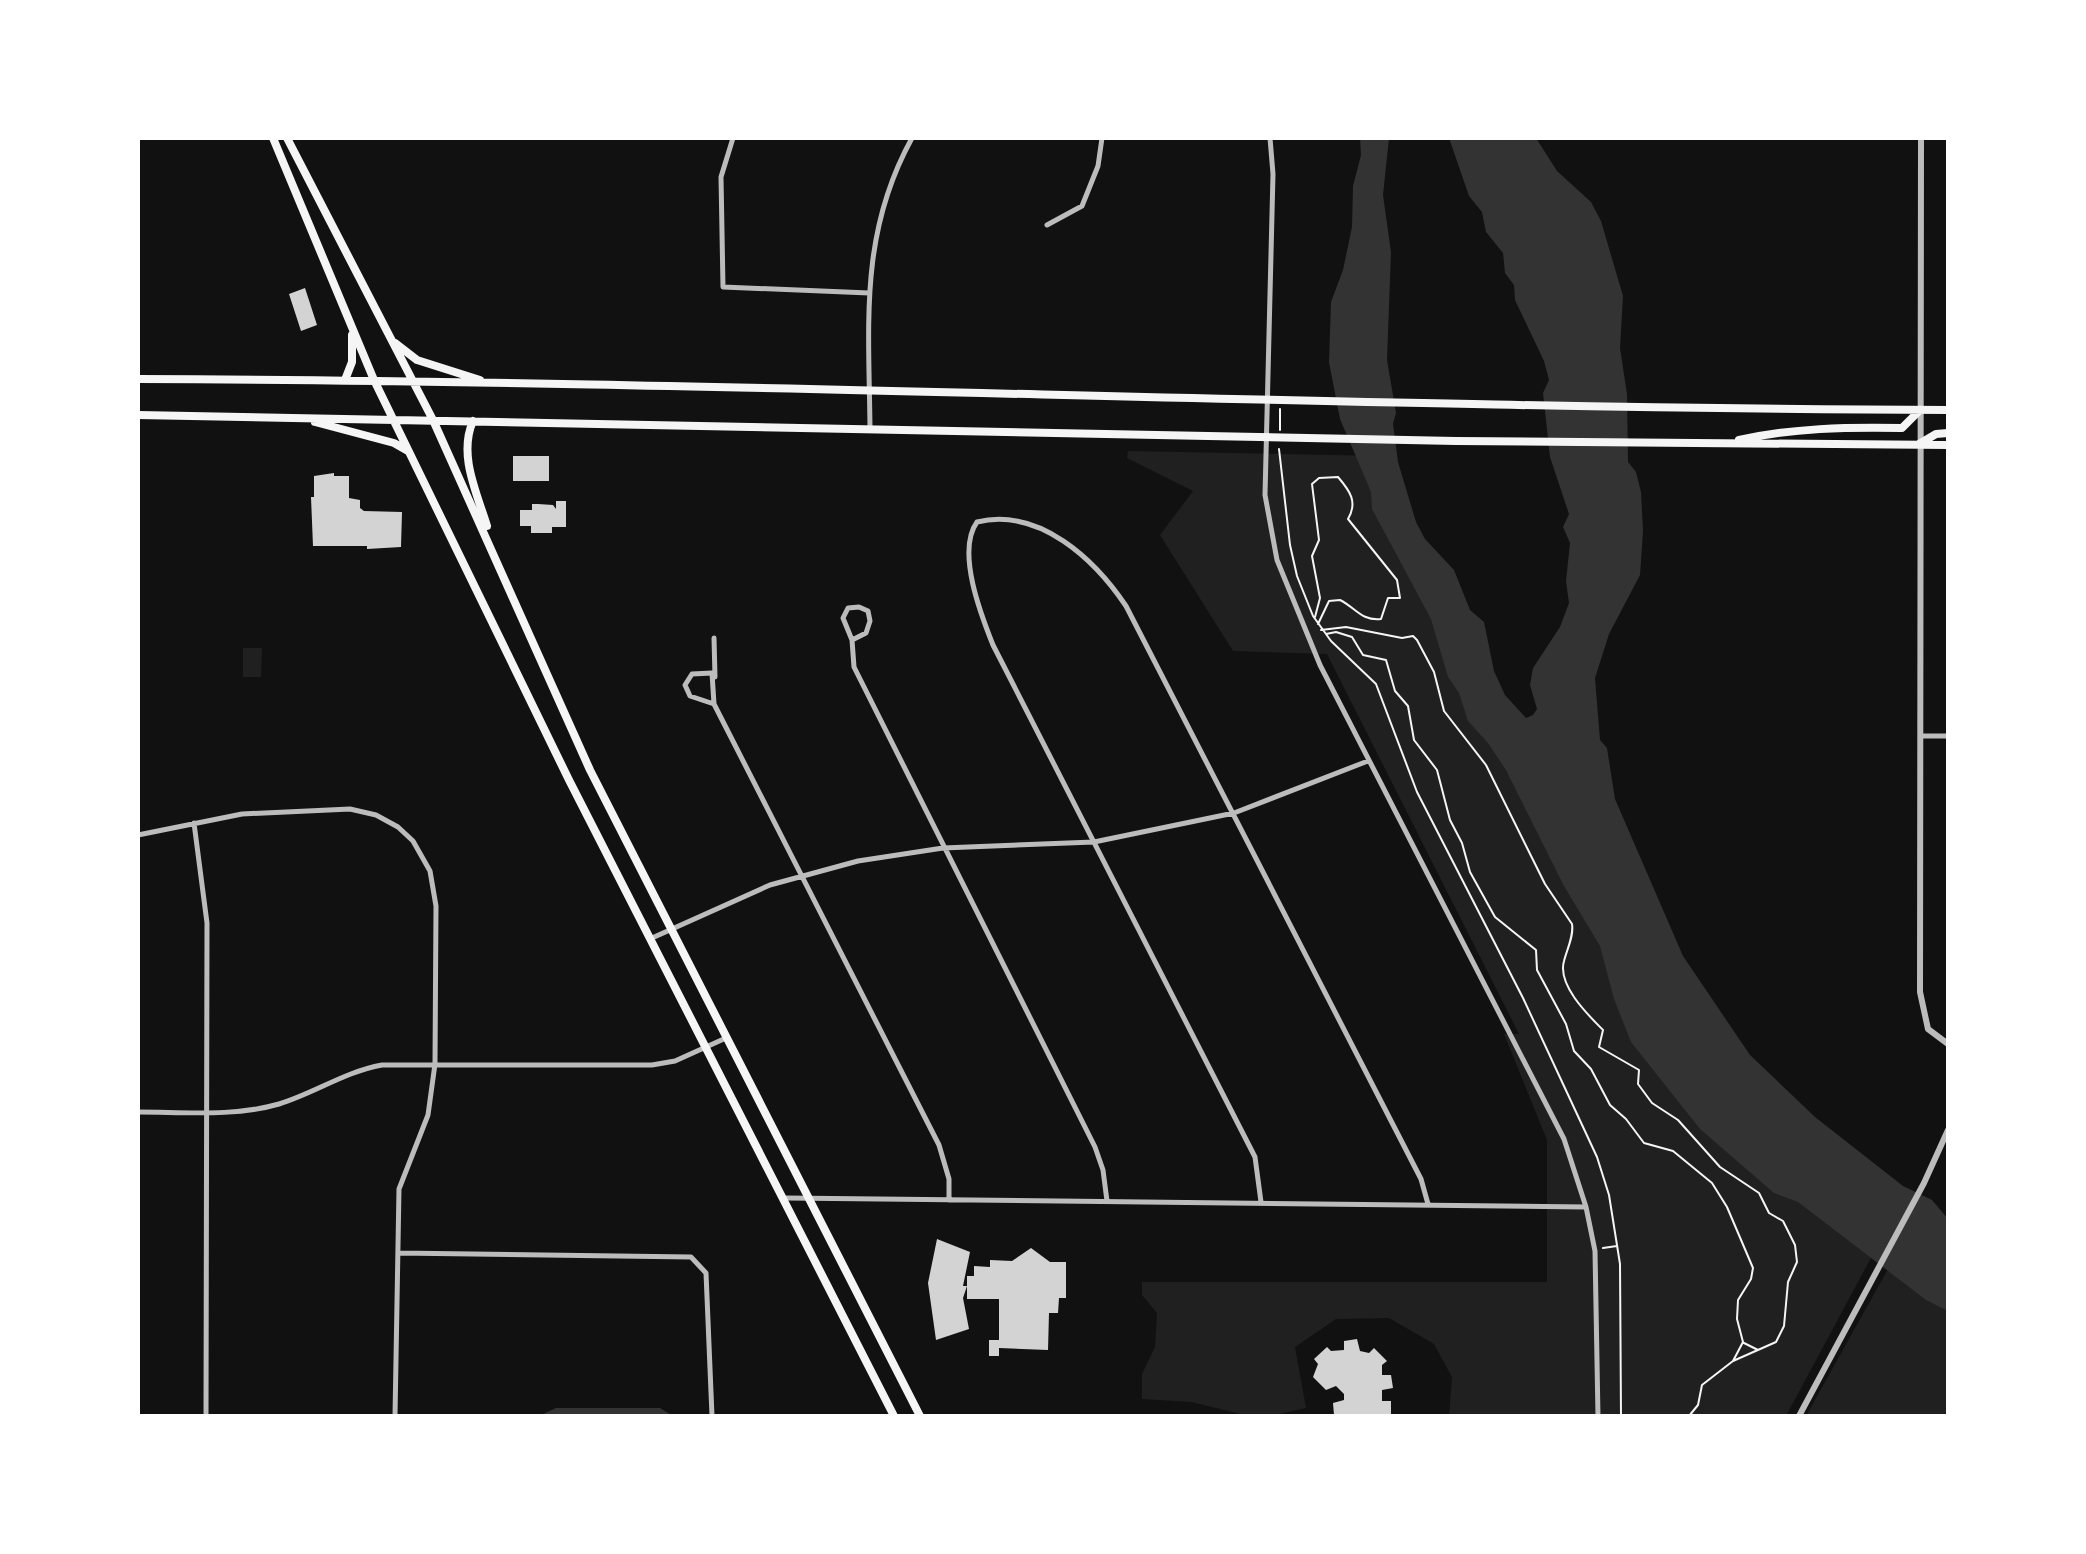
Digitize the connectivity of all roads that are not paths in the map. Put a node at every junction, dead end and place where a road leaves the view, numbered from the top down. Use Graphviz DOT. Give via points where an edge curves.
graph roads {
  1 [pos="273,138"];
  2 [pos="287,138"];
  3 [pos="733,138"];
  4 [pos="912,138"];
  5 [pos="1102,138"];
  6 [pos="1270,138"];
  7 [pos="1921,138"];
  8 [pos="1047,225"];
  9 [pos="869,293"];
  10 [pos="351,326"];
  11 [pos="391,340"];
  12 [pos="138,379"];
  13 [pos="345,380"];
  14 [pos="374,380"];
  15 [pos="412,381"];
  16 [pos="490,383"];
  17 [pos="870,393"];
  18 [pos="1269,399"];
  19 [pos="1920,410"];
  20 [pos="1948,410"];
  21 [pos="138,415"];
  22 [pos="303,418"];
  23 [pos="395,420"];
  24 [pos="433,420"];
  25 [pos="473,421"];
  26 [pos="870,429"];
  27 [pos="1948,433"];
  28 [pos="1265,437"];
  29 [pos="1726,443"];
  30 [pos="1919,445"];
  31 [pos="1948,445"];
  32 [pos="411,453"];
  33 [pos="497,557"];
  34 [pos="714,638"];
  35 [pos="852,640"];
  36 [pos="715,678"];
  37 [pos="714,704"];
  38 [pos="1921,736"];
  39 [pos="1948,736"];
  40 [pos="1368,761"];
  41 [pos="1234,813"];
  42 [pos="194,823"];
  43 [pos="138,835"];
  44 [pos="1094,842"];
  45 [pos="943,848"];
  46 [pos="801,875"];
  47 [pos="671,928"];
  48 [pos="652,938"];
  49 [pos="726,1038"];
  50 [pos="1948,1044"];
  51 [pos="707,1047"];
  52 [pos="435,1064"];
  53 [pos="138,1112"];
  54 [pos="207,1112"];
  55 [pos="1948,1130"];
  56 [pos="786,1198"];
  57 [pos="810,1198"];
  58 [pos="949,1200"];
  59 [pos="1107,1201"];
  60 [pos="1261,1202"];
  61 [pos="1428,1204"];
  62 [pos="1586,1207"];
  63 [pos="398,1253"];
  64 [pos="206,1416"];
  65 [pos="395,1416"];
  66 [pos="712,1416"];
  67 [pos="894,1416"];
  68 [pos="920,1416"];
  69 [pos="1598,1416"];
  70 [pos="1799,1416"];
  1 -- 10 [label="main road"];
  2 -- 11 [label="main road"];
  3 -- 9 [label="street" via="721,177 723,287"];
  4 -- 9 [label="street" via="891,176 876,230"];
  5 -- 8 [label="street" via="1098,166 1082,206"];
  6 -- 18 [label="street"];
  7 -- 19 [label="street"];
  9 -- 17 [label="street"];
  10 -- 13 [label="main road" via="352,362"];
  10 -- 14 [label="main road"];
  11 -- 15 [label="main road"];
  11 -- 16 [label="main road" via="417,360"];
  12 -- 13 [label="main road"];
  13 -- 14 [label="main road"];
  14 -- 15 [label="main road"];
  14 -- 23 [label="main road"];
  15 -- 16 [label="main road"];
  15 -- 24 [label="main road"];
  16 -- 17 [label="main road"];
  17 -- 18 [label="main road"];
  17 -- 26 [label="street"];
  18 -- 19 [label="main road"];
  18 -- 28 [label="street"];
  19 -- 20 [label="main road"];
  19 -- 29 [label="main road" via="1902,428 1768,433"];
  19 -- 30 [label="street"];
  21 -- 22 [label="main road"];
  22 -- 23 [label="main road"];
  22 -- 32 [label="main road" via="394,443"];
  23 -- 24 [label="main road"];
  23 -- 32 [label="main road"];
  24 -- 25 [label="main road"];
  24 -- 33 [label="main road"];
  25 -- 26 [label="main road"];
  25 -- 33 [label="main road" via="467,456"];
  26 -- 28 [label="main road"];
  27 -- 30 [label="main road"];
  28 -- 29 [label="main road"];
  28 -- 40 [label="street" via="1265,495 1277,560 1301,624"];
  29 -- 30 [label="main road"];
  30 -- 31 [label="main road"];
  30 -- 38 [label="street"];
  32 -- 48 [label="main road" via="569,780"];
  33 -- 47 [label="main road" via="590,770"];
  34 -- 36 [label="street"];
  35 -- 35 [label="street" via="869,627 868,611 859,607 848,608 843,618"];
  35 -- 45 [label="street" via="862,688"];
  36 -- 37 [label="street"];
  36 -- 37 [label="street" via="708,671 697,672 685,685 690,696"];
  37 -- 46 [label="street"];
  38 -- 39 [label="street"];
  38 -- 50 [label="street" via="1921,1001 1928,1029"];
  40 -- 41 [label="street"];
  40 -- 62 [label="street" via="1564,1139"];
  41 -- 44 [label="street"];
  41 -- 44 [label="street" via="1142,632 1093,563 1041,531 1011,521 977,522 970,552 978,606"];
  41 -- 61 [label="street" via="1421,1179"];
  42 -- 43 [label="street"];
  42 -- 52 [label="street" via="278,810 350,809 388,821 413,841 430,871 436,906"];
  42 -- 54 [label="street" via="207,923"];
  44 -- 45 [label="street"];
  44 -- 60 [label="street" via="1255,1157"];
  45 -- 46 [label="street"];
  45 -- 59 [label="street" via="1095,1147"];
  46 -- 47 [label="street"];
  46 -- 58 [label="street" via="939,1145"];
  47 -- 48 [label="street"];
  47 -- 49 [label="main road"];
  48 -- 51 [label="main road"];
  49 -- 51 [label="street"];
  49 -- 57 [label="main road"];
  51 -- 52 [label="street" via="675,1061 635,1067"];
  51 -- 56 [label="main road"];
  52 -- 54 [label="street" via="358,1069 283,1103"];
  52 -- 63 [label="street" via="428,1115 399,1189"];
  53 -- 54 [label="street"];
  54 -- 64 [label="street"];
  55 -- 70 [label="street"];
  56 -- 57 [label="street"];
  56 -- 67 [label="main road"];
  57 -- 58 [label="street"];
  57 -- 68 [label="main road"];
  58 -- 59 [label="street"];
  59 -- 60 [label="street"];
  60 -- 61 [label="street"];
  61 -- 62 [label="street"];
  62 -- 69 [label="street" via="1594,1249"];
  63 -- 65 [label="street"];
  63 -- 66 [label="street" via="691,1257 706,1273"];
}
